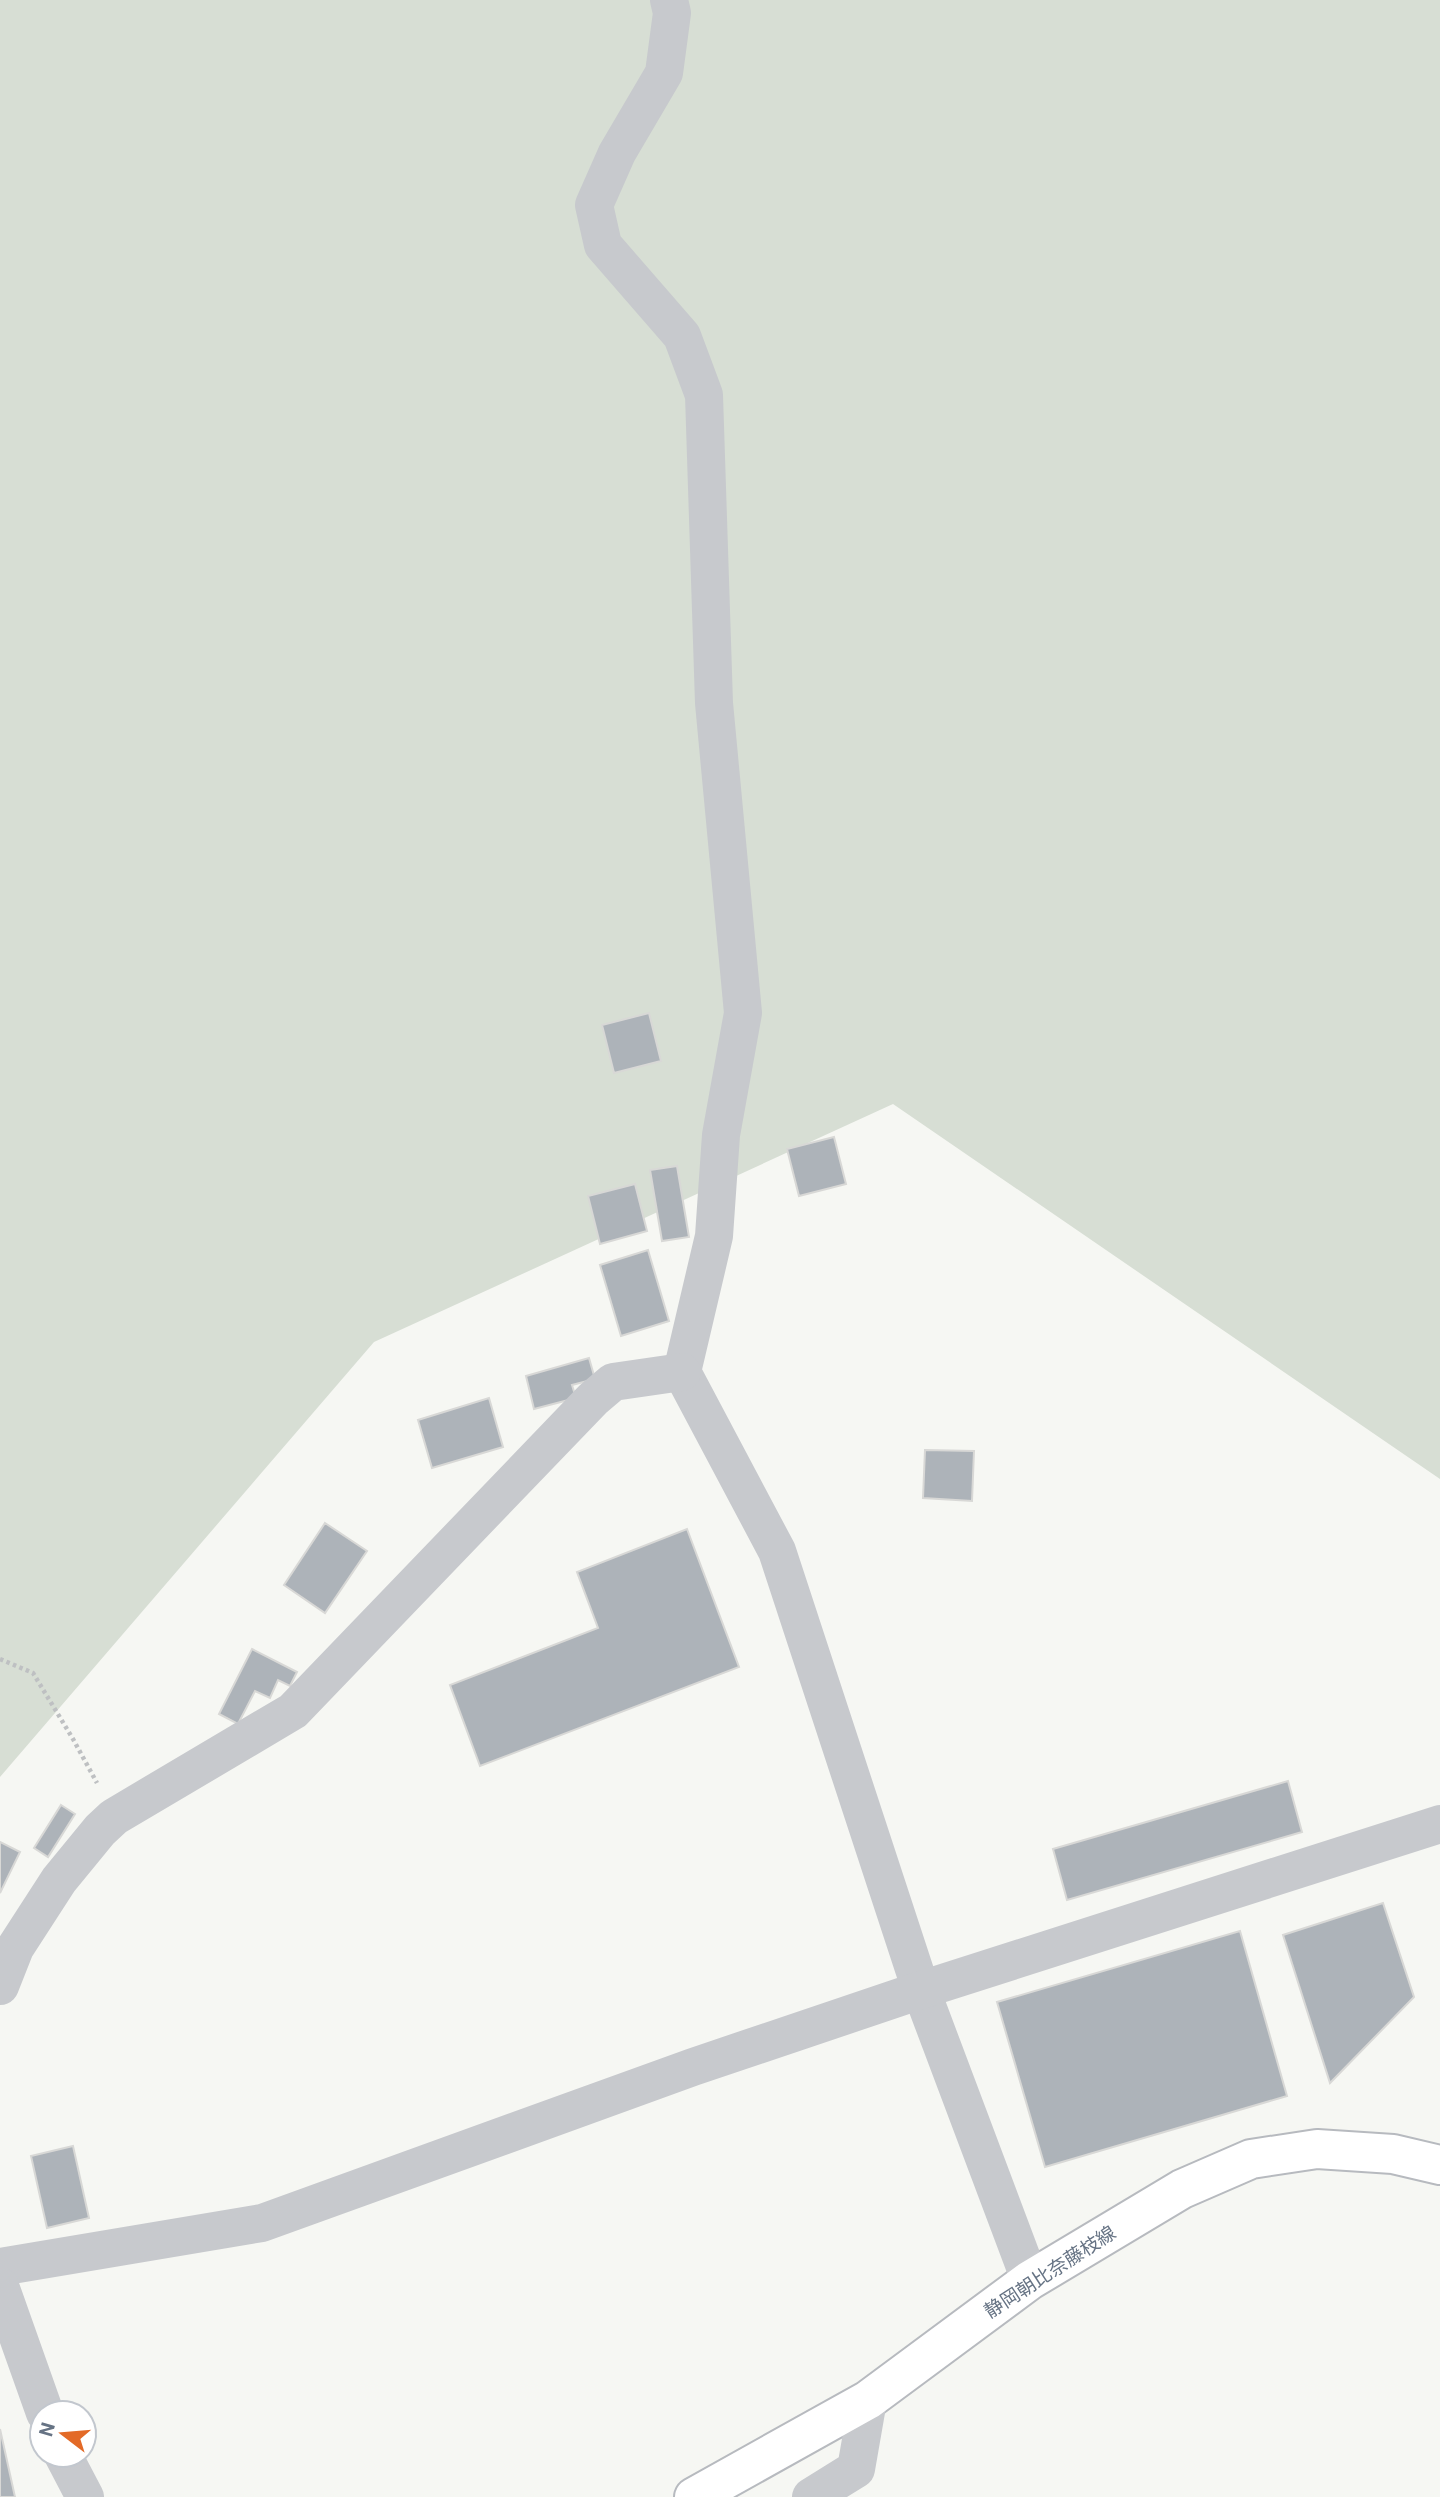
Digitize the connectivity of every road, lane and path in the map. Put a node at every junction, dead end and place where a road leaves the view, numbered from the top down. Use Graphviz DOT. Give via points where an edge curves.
graph roads {
  1 [pos="668,0"];
  2 [pos="682,1372"];
  3 [pos="0,1659"];
  4 [pos="114,1816"];
  5 [pos="1440,1824"];
  6 [pos="0,1986"];
  7 [pos="921,1990"];
  8 [pos="1440,2165"];
  9 [pos="0,2267"];
  10 [pos="1030,2280"];
  11 [pos="0,2286"];
  12 [pos="40,2399"];
  13 [pos="868,2400"];
  14 [pos="70,2469"];
  15 [pos="85,2497"];
  16 [pos="694,2497"];
  17 [pos="811,2497"];
  1 -- 2 [label="street" via="672,13 664,73 617,153 594,205 603,245 682,336 704,395 715,703 743,1013 721,1135 714,1236"];
  2 -- 4 [label="street" via="613,1382 293,1711"];
  2 -- 7 [label="street" via="777,1551"];
  3 -- 4 [label="path" via="33,1672"];
  4 -- 6 [label="street" via="59,1880 15,1948"];
  5 -- 7 [label="street"];
  7 -- 9 [label="street" via="692,2067 262,2223"];
  7 -- 10 [label="street"];
  8 -- 10 [label="main road, 静岡朝比奈藤枝線" via="1393,2154 1317,2149 1251,2159 1182,2189"];
  10 -- 13 [label="main road, 静岡朝比奈藤枝線"];
  11 -- 12 [label="street"];
  13 -- 16 [label="main road, 静岡朝比奈藤枝線"];
  13 -- 17 [label="street" via="856,2469"];
  14 -- 15 [label="street"];
}
